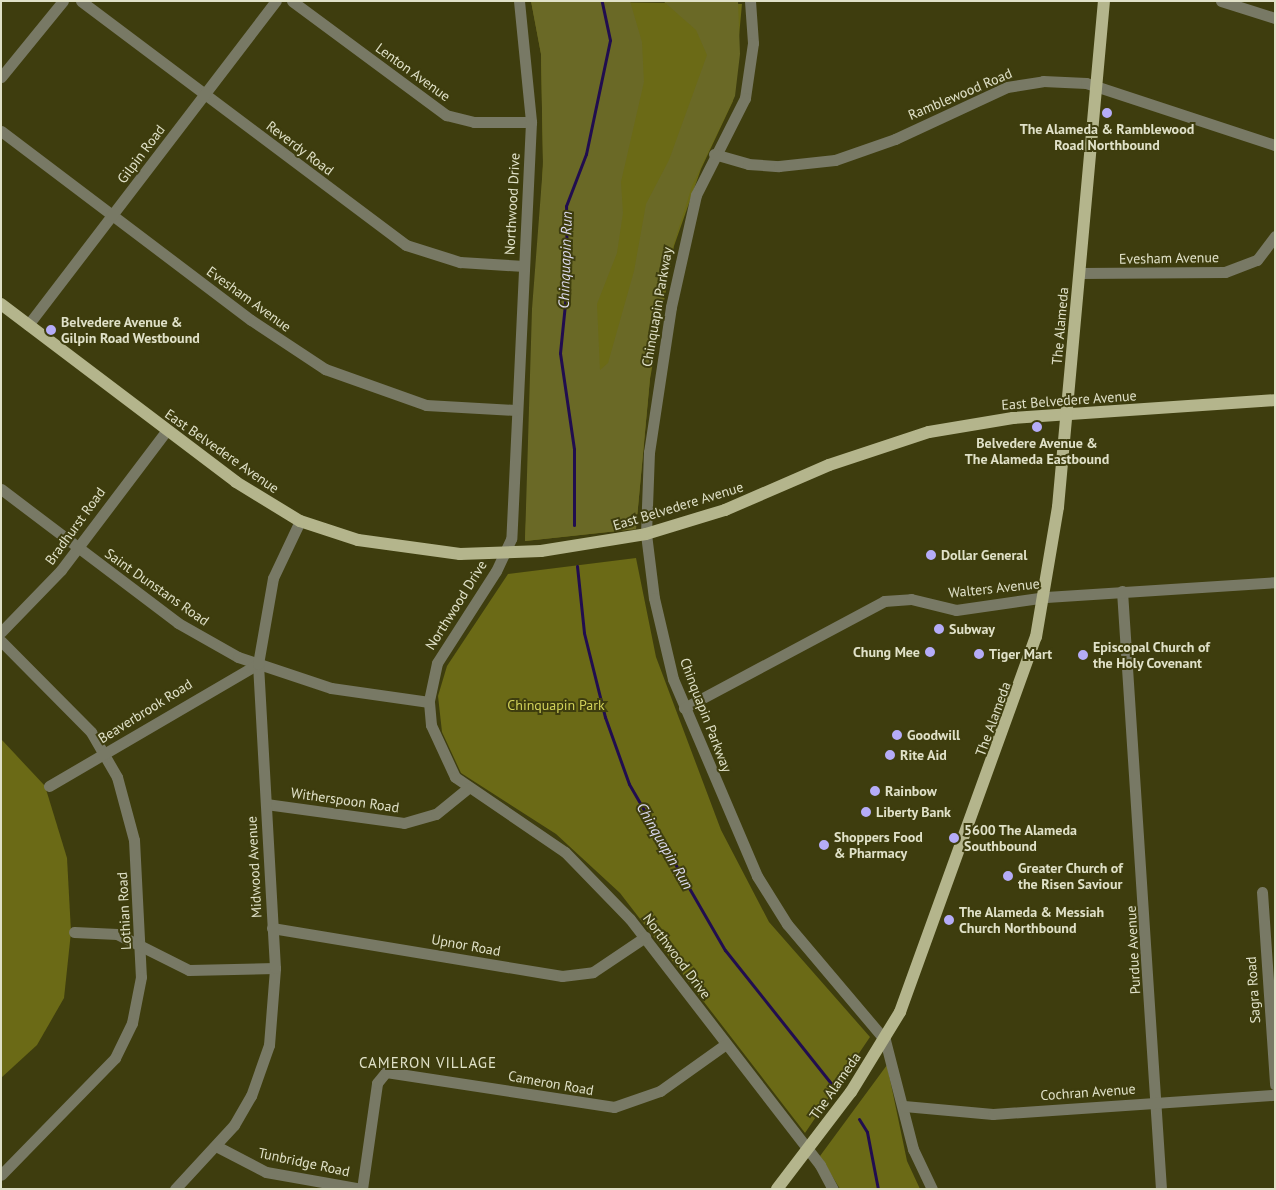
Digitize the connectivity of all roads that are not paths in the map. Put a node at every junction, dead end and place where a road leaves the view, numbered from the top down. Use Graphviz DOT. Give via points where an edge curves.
graph roads {
  1 [pos="63,1"];
  2 [pos="81,1"];
  3 [pos="276,1"];
  4 [pos="292,1"];
  5 [pos="519,1"];
  6 [pos="750,1"];
  7 [pos="1104,1"];
  8 [pos="1221,1"];
  9 [pos="1275,18"];
  10 [pos="1,76"];
  11 [pos="1096,86"];
  12 [pos="205,95"];
  13 [pos="531,122"];
  14 [pos="1,131"];
  15 [pos="1275,144"];
  16 [pos="714,154"];
  17 [pos="112,216"];
  18 [pos="1275,236"];
  19 [pos="524,266"];
  20 [pos="1080,273"];
  21 [pos="1,304"];
  22 [pos="28,325"];
  23 [pos="1275,400"];
  24 [pos="515,410"];
  25 [pos="1067,414"];
  26 [pos="166,430"];
  27 [pos="1,489"];
  28 [pos="300,521"];
  29 [pos="646,534"];
  30 [pos="78,548"];
  31 [pos="506,554"];
  32 [pos="1275,582"];
  33 [pos="1122,591"];
  34 [pos="1046,597"];
  35 [pos="1,632"];
  36 [pos="1,641"];
  37 [pos="258,664"];
  38 [pos="429,702"];
  39 [pos="684,708"];
  40 [pos="106,754"];
  41 [pos="49,786"];
  42 [pos="468,788"];
  43 [pos="266,804"];
  44 [pos="1262,892"];
  45 [pos="272,928"];
  46 [pos="74,932"];
  47 [pos="645,937"];
  48 [pos="141,944"];
  49 [pos="275,968"];
  50 [pos="884,1040"];
  51 [pos="726,1044"];
  52 [pos="1275,1085"];
  53 [pos="1275,1095"];
  54 [pos="1156,1102"];
  55 [pos="904,1106"];
  56 [pos="216,1146"];
  57 [pos="807,1149"];
  58 [pos="1,1175"];
  59 [pos="175,1189"];
  60 [pos="362,1189"];
  61 [pos="777,1189"];
  62 [pos="833,1189"];
  63 [pos="932,1189"];
  64 [pos="1161,1189"];
  1 -- 10 [label="street"];
  2 -- 12 [label="street, Reverdy Road"];
  3 -- 12 [label="street, Gilpin Road"];
  4 -- 13 [label="street, Lenton Avenue" via="446,115 474,122"];
  5 -- 13 [label="street, Northwood Drive"];
  6 -- 16 [label="street, Chinquapin Parkway" via="748,87"];
  7 -- 11 [label="main road, The Alameda"];
  8 -- 9 [label="street"];
  11 -- 15 [label="street, Ramblewood Road"];
  11 -- 16 [label="street, Ramblewood Road" via="1060,80 1014,85 856,154 815,164 748,164"];
  11 -- 20 [label="main road, The Alameda"];
  12 -- 17 [label="street, Gilpin Road"];
  12 -- 19 [label="street, Reverdy Road" via="406,245 460,262"];
  13 -- 19 [label="street, Northwood Drive"];
  14 -- 17 [label="street, Evesham Avenue"];
  16 -- 29 [label="street, Chinquapin Parkway" via="696,195 671,307 648,452"];
  17 -- 22 [label="street, Gilpin Road"];
  17 -- 24 [label="street, Evesham Avenue" via="256,324 324,369 426,404"];
  18 -- 20 [label="street, Evesham Avenue" via="1256,260 1225,272"];
  19 -- 24 [label="street, Northwood Drive"];
  20 -- 25 [label="main road, The Alameda"];
  21 -- 22 [label="main road, East Belvedere Avenue"];
  22 -- 26 [label="main road, East Belvedere Avenue"];
  23 -- 25 [label="main road, East Belvedere Avenue"];
  24 -- 31 [label="street, Northwood Drive" via="511,539"];
  25 -- 29 [label="main road, East Belvedere Avenue" via="1013,418 909,437 725,510"];
  25 -- 34 [label="main road, The Alameda"];
  26 -- 28 [label="main road, East Belvedere Avenue" via="243,487"];
  26 -- 30 [label="street, Bradhurst Road"];
  27 -- 30 [label="street, Saint Dunstans Road"];
  28 -- 31 [label="main road, East Belvedere Avenue" via="392,547"];
  28 -- 37 [label="street, Midwood Avenue" via="274,578"];
  29 -- 31 [label="main road, East Belvedere Avenue" via="588,546"];
  29 -- 39 [label="street, Chinquapin Parkway" via="660,628"];
  30 -- 35 [label="street, Bradhurst Road" via="39,597"];
  30 -- 37 [label="street, Saint Dunstans Road" via="178,624"];
  31 -- 38 [label="street, Northwood Drive" via="437,663"];
  32 -- 33 [label="street, Walters Avenue"];
  33 -- 34 [label="street, Walters Avenue"];
  33 -- 54 [label="street, Purdue Avenue"];
  34 -- 39 [label="street, Walters Avenue" via="956,610 911,599 884,601"];
  34 -- 50 [label="main road, The Alameda" via="1025,675 939,914"];
  36 -- 40 [label="street, Lothian Road" via="90,732"];
  37 -- 38 [label="street, Saint Dunstans Road" via="331,688"];
  37 -- 40 [label="street, Beaverbrook Road"];
  37 -- 43 [label="street, Midwood Avenue"];
  38 -- 42 [label="street, Northwood Drive" via="431,726 441,752"];
  39 -- 50 [label="street, Chinquapin Parkway" via="767,895"];
  40 -- 41 [label="street, Beaverbrook Road"];
  40 -- 48 [label="street, Lothian Road" via="124,798 134,840"];
  42 -- 43 [label="street, Witherspoon Road" via="436,814 404,824"];
  42 -- 47 [label="street, Northwood Drive" via="574,859"];
  43 -- 45 [label="street, Midwood Avenue"];
  44 -- 52 [label="street, Sagra Road"];
  45 -- 47 [label="street, Upnor Road" via="562,976 593,972"];
  45 -- 49 [label="street, Midwood Avenue"];
  46 -- 48 [label="street" via="117,934"];
  47 -- 51 [label="street, Northwood Drive"];
  48 -- 49 [label="street" via="189,970"];
  48 -- 58 [label="street, Lothian Road" via="137,1001 115,1058"];
  49 -- 56 [label="street, Midwood Avenue" via="272,1020 262,1069 234,1125"];
  50 -- 55 [label="street, Chinquapin Parkway"];
  50 -- 57 [label="main road, The Alameda"];
  51 -- 57 [label="street, Northwood Drive"];
  51 -- 60 [label="street, Cameron Road" via="660,1091 614,1107 386,1072 377,1083"];
  53 -- 54 [label="street, Cochran Avenue"];
  54 -- 55 [label="street, Cochran Avenue" via="994,1114"];
  54 -- 64 [label="street, Purdue Avenue"];
  55 -- 63 [label="street, Chinquapin Parkway" via="913,1148"];
  56 -- 59 [label="street, Midwood Avenue"];
  56 -- 60 [label="street, Tunbridge Road" via="266,1172"];
  57 -- 61 [label="main road, The Alameda"];
  57 -- 62 [label="street, Northwood Drive"];
}
